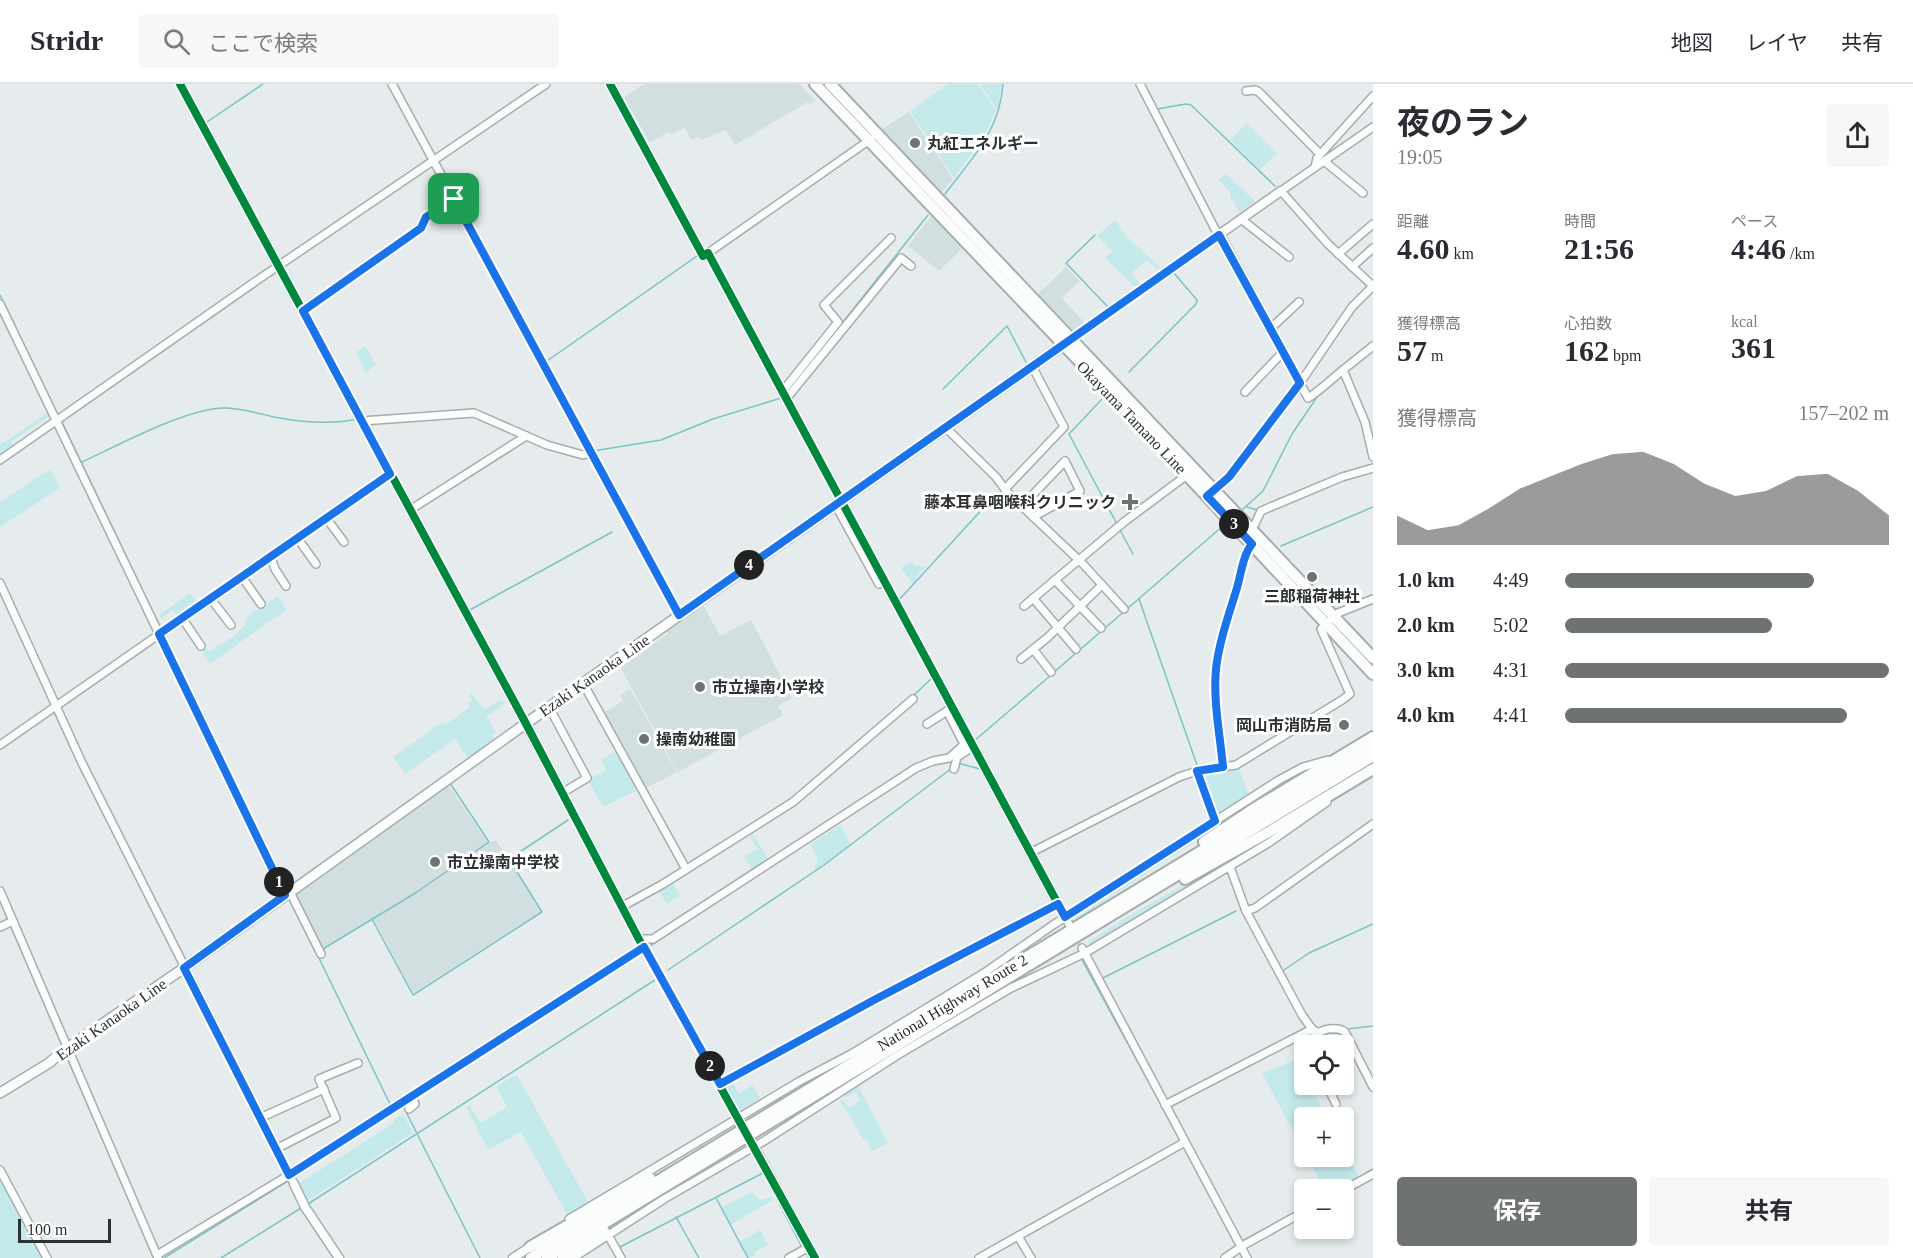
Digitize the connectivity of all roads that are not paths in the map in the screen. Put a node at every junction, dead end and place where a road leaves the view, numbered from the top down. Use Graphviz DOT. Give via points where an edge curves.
graph roads {
  1 [pos="180,84"];
  2 [pos="392,84"];
  3 [pos="546,84"];
  4 [pos="610,84"];
  5 [pos="815,84"];
  6 [pos="830,84"];
  7 [pos="1140,84"];
  8 [pos="1246,91"];
  9 [pos="1373,96"];
  10 [pos="1373,127"];
  11 [pos="873,137"];
  12 [pos="1322,157"];
  13 [pos="433,160"];
  14 [pos="1281,191"];
  15 [pos="1364,193"];
  16 [pos="454,199"];
  17 [pos="1241,219"];
  18 [pos="1373,224"];
  19 [pos="1219,235"];
  20 [pos="891,238"];
  21 [pos="1373,248"];
  22 [pos="704,254"];
  23 [pos="1338,254"];
  24 [pos="1289,257"];
  25 [pos="911,266"];
  26 [pos="279,267"];
  27 [pos="1352,267"];
  28 [pos="1373,286"];
  29 [pos="1299,302"];
  30 [pos="0,304"];
  31 [pos="303,311"];
  32 [pos="1271,328"];
  33 [pos="1067,342"];
  34 [pos="1373,346"];
  35 [pos="1283,352"];
  36 [pos="1032,366"];
  37 [pos="1344,372"];
  38 [pos="1300,383"];
  39 [pos="1245,392"];
  40 [pos="784,396"];
  41 [pos="58,419"];
  42 [pos="361,419"];
  43 [pos="945,427"];
  44 [pos="526,436"];
  45 [pos="590,452"];
  46 [pos="1373,457"];
  47 [pos="0,460"];
  48 [pos="1373,468"];
  49 [pos="388,475"];
  50 [pos="1187,475"];
  51 [pos="1005,489"];
  52 [pos="1211,492"];
  53 [pos="838,502"];
  54 [pos="1022,506"];
  55 [pos="410,510"];
  56 [pos="1033,517"];
  57 [pos="327,519"];
  58 [pos="1251,528"];
  59 [pos="298,539"];
  60 [pos="344,542"];
  61 [pos="1252,544"];
  62 [pos="271,558"];
  63 [pos="1078,561"];
  64 [pos="316,564"];
  65 [pos="242,577"];
  66 [pos="1055,580"];
  67 [pos="0,584"];
  68 [pos="879,584"];
  69 [pos="1102,585"];
  70 [pos="286,586"];
  71 [pos="211,598"];
  72 [pos="1033,598"];
  73 [pos="1373,599"];
  74 [pos="261,604"];
  75 [pos="1024,606"];
  76 [pos="1079,606"];
  77 [pos="1124,609"];
  78 [pos="679,615"];
  79 [pos="182,618"];
  80 [pos="1330,621"];
  81 [pos="231,625"];
  82 [pos="1057,627"];
  83 [pos="1101,628"];
  84 [pos="161,633"];
  85 [pos="201,646"];
  86 [pos="1033,649"];
  87 [pos="1076,650"];
  88 [pos="1373,658"];
  89 [pos="1021,659"];
  90 [pos="1051,672"];
  91 [pos="1373,674"];
  92 [pos="583,683"];
  93 [pos="913,699"];
  94 [pos="56,707"];
  95 [pos="549,707"];
  96 [pos="949,710"];
  97 [pos="525,724"];
  98 [pos="927,724"];
  99 [pos="1373,737"];
  100 [pos="969,743"];
  101 [pos="0,745"];
  102 [pos="1373,747"];
  103 [pos="1345,754"];
  104 [pos="1373,756"];
  105 [pos="956,765"];
  106 [pos="1223,767"];
  107 [pos="1373,769"];
  108 [pos="1197,771"];
  109 [pos="562,793"];
  110 [pos="1278,794"];
  111 [pos="1229,811"];
  112 [pos="1264,818"];
  113 [pos="1216,824"];
  114 [pos="1373,824"];
  115 [pos="1030,853"];
  116 [pos="1228,859"];
  117 [pos="1231,867"];
  118 [pos="686,869"];
  119 [pos="0,891"];
  120 [pos="288,893"];
  121 [pos="1133,903"];
  122 [pos="1056,905"];
  123 [pos="622,906"];
  124 [pos="1246,911"];
  125 [pos="1067,920"];
  126 [pos="10,922"];
  127 [pos="0,927"];
  128 [pos="1051,943"];
  129 [pos="643,946"];
  130 [pos="1083,951"];
  131 [pos="321,954"];
  132 [pos="184,968"];
  133 [pos="1315,1030"];
  134 [pos="1311,1035"];
  135 [pos="65,1049"];
  136 [pos="358,1064"];
  137 [pos="720,1084"];
  138 [pos="1373,1087"];
  139 [pos="324,1089"];
  140 [pos="0,1093"];
  141 [pos="1332,1095"];
  142 [pos="413,1099"];
  143 [pos="1336,1104"];
  144 [pos="1165,1105"];
  145 [pos="409,1109"];
  146 [pos="260,1118"];
  147 [pos="740,1120"];
  148 [pos="753,1143"];
  149 [pos="1183,1143"];
  150 [pos="276,1149"];
  151 [pos="0,1170"];
  152 [pos="1373,1174"];
  153 [pos="683,1176"];
  154 [pos="291,1180"];
  155 [pos="1354,1184"];
  156 [pos="1294,1217"];
  157 [pos="609,1235"];
  158 [pos="1018,1236"];
  159 [pos="806,1249"];
  160 [pos="1240,1249"];
  161 [pos="530,1252"];
  162 [pos="156,1257"];
  163 [pos="47,1258"];
  164 [pos="339,1258"];
  165 [pos="513,1258"];
  166 [pos="547,1258"];
  167 [pos="563,1258"];
  168 [pos="573,1258"];
  169 [pos="621,1258"];
  170 [pos="789,1258"];
  171 [pos="815,1258"];
  172 [pos="979,1258"];
  173 [pos="1031,1258"];
  174 [pos="1225,1258"];
  175 [pos="1247,1258"];
  1 -- 26 [label="street"];
  2 -- 13 [label="street"];
  3 -- 13 [label="street"];
  4 -- 22 [label="street"];
  5 -- 11 [label="main road, Okayama Tamano Line"];
  6 -- 11 [label="main road, Okayama Tamano Line"];
  7 -- 19 [label="street"];
  8 -- 12 [label="street" via="1259,92"];
  9 -- 12 [label="street"];
  10 -- 12 [label="street"];
  11 -- 22 [label="street"];
  11 -- 33 [label="main road, Okayama Tamano Line"];
  12 -- 14 [label="street" via="1315,167"];
  12 -- 15 [label="street"];
  13 -- 16 [label="street"];
  13 -- 26 [label="street"];
  14 -- 17 [label="street"];
  14 -- 23 [label="street"];
  16 -- 31 [label="street" via="426,217 421,228"];
  16 -- 45 [label="street"];
  17 -- 19 [label="street"];
  17 -- 24 [label="street"];
  18 -- 23 [label="street"];
  19 -- 32 [label="street"];
  19 -- 33 [label="street"];
  20 -- 40 [label="street" via="824,305 838,322"];
  21 -- 27 [label="street"];
  22 -- 40 [label="street"];
  23 -- 27 [label="street"];
  25 -- 40 [label="street" via="901,258"];
  26 -- 31 [label="street"];
  26 -- 41 [label="street"];
  27 -- 28 [label="street"];
  28 -- 38 [label="street" via="1352,307"];
  29 -- 32 [label="street"];
  30 -- 41 [label="street"];
  31 -- 42 [label="street"];
  32 -- 35 [label="street"];
  33 -- 36 [label="main road, Ezaki Kanaoka Line"];
  33 -- 50 [label="main road, Okayama Tamano Line"];
  33 -- 52 [label="main road, Okayama Tamano Line"];
  34 -- 37 [label="street"];
  35 -- 38 [label="street"];
  35 -- 39 [label="street"];
  36 -- 43 [label="main road, Ezaki Kanaoka Line"];
  36 -- 51 [label="street" via="1064,427"];
  37 -- 38 [label="street" via="1308,398"];
  37 -- 46 [label="street" via="1365,422"];
  38 -- 52 [label="street" via="1229,477"];
  40 -- 53 [label="street"];
  41 -- 47 [label="street"];
  41 -- 84 [label="street"];
  42 -- 44 [label="street" via="470,413"];
  42 -- 49 [label="street"];
  43 -- 51 [label="street"];
  43 -- 53 [label="main road, Ezaki Kanaoka Line"];
  44 -- 45 [label="street" via="583,455"];
  44 -- 55 [label="street"];
  45 -- 78 [label="street"];
  48 -- 58 [label="street" via="1261,511"];
  49 -- 55 [label="street"];
  49 -- 57 [label="street"];
  50 -- 52 [label="main road, Okayama Tamano Line"];
  50 -- 63 [label="street"];
  51 -- 54 [label="street"];
  52 -- 58 [label="main road, Okayama Tamano Line"];
  52 -- 61 [label="main road, Okayama Tamano Line"];
  53 -- 68 [label="street"];
  53 -- 78 [label="main road, Ezaki Kanaoka Line"];
  53 -- 96 [label="street"];
  54 -- 56 [label="street"];
  54 -- 56 [label="street" via="1065,461 1080,491"];
  55 -- 97 [label="street"];
  56 -- 63 [label="street"];
  57 -- 59 [label="street"];
  57 -- 60 [label="street"];
  58 -- 80 [label="main road, Okayama Tamano Line"];
  59 -- 62 [label="street"];
  59 -- 64 [label="street"];
  61 -- 80 [label="main road, Okayama Tamano Line"];
  61 -- 106 [label="street" via="1216,669"];
  62 -- 65 [label="street"];
  62 -- 70 [label="street"];
  63 -- 66 [label="street"];
  63 -- 69 [label="street"];
  65 -- 71 [label="street"];
  65 -- 74 [label="street"];
  66 -- 72 [label="street"];
  66 -- 76 [label="street"];
  67 -- 94 [label="street"];
  69 -- 76 [label="street"];
  69 -- 77 [label="street"];
  71 -- 79 [label="street"];
  71 -- 81 [label="street"];
  72 -- 75 [label="street"];
  72 -- 82 [label="street"];
  73 -- 80 [label="street"];
  76 -- 82 [label="street"];
  76 -- 83 [label="street"];
  78 -- 92 [label="main road, Ezaki Kanaoka Line"];
  79 -- 84 [label="street"];
  79 -- 85 [label="street"];
  80 -- 88 [label="main road, Okayama Tamano Line"];
  80 -- 91 [label="main road, Okayama Tamano Line"];
  80 -- 106 [label="street" via="1321,631 1350,694 1236,765"];
  82 -- 86 [label="street"];
  82 -- 87 [label="street"];
  84 -- 94 [label="street"];
  84 -- 120 [label="street"];
  86 -- 89 [label="street"];
  86 -- 90 [label="street"];
  92 -- 95 [label="main road, Ezaki Kanaoka Line"];
  92 -- 118 [label="street"];
  93 -- 118 [label="street" via="793,802"];
  94 -- 101 [label="street"];
  94 -- 132 [label="street"];
  95 -- 97 [label="main road, Ezaki Kanaoka Line"];
  95 -- 109 [label="street" via="587,778"];
  96 -- 98 [label="street"];
  96 -- 100 [label="street"];
  97 -- 109 [label="street"];
  97 -- 120 [label="main road, Ezaki Kanaoka Line"];
  99 -- 103 [label="main road"];
  100 -- 105 [label="street"];
  100 -- 115 [label="street"];
  100 -- 129 [label="street" via="949,758 916,768"];
  102 -- 112 [label="main road, National Highway Route 2"];
  103 -- 110 [label="main road"];
  103 -- 111 [label="street" via="1303,767"];
  104 -- 112 [label="main road, National Highway Route 2"];
  106 -- 108 [label="street"];
  107 -- 117 [label="street"];
  107 -- 121 [label="main road" via="1149,900"];
  108 -- 113 [label="street"];
  108 -- 115 [label="street" via="1166,782"];
  109 -- 123 [label="street"];
  110 -- 111 [label="street" via="1262,794"];
  110 -- 128 [label="main road"];
  111 -- 113 [label="street"];
  112 -- 121 [label="main road, National Highway Route 2"];
  112 -- 128 [label="main road, National Highway Route 2"];
  113 -- 125 [label="street"];
  114 -- 124 [label="street"];
  115 -- 122 [label="street"];
  116 -- 117 [label="street"];
  117 -- 124 [label="street"];
  117 -- 130 [label="street"];
  118 -- 123 [label="street"];
  119 -- 126 [label="street"];
  120 -- 131 [label="street"];
  120 -- 132 [label="main road, Ezaki Kanaoka Line"];
  121 -- 153 [label="main road, National Highway Route 2"];
  122 -- 125 [label="street"];
  122 -- 137 [label="street"];
  123 -- 129 [label="street"];
  124 -- 133 [label="street" via="1302,1015"];
  125 -- 147 [label="street"];
  126 -- 127 [label="street"];
  126 -- 135 [label="street"];
  128 -- 161 [label="main road, National Highway Route 2" via="712,1148"];
  129 -- 137 [label="street"];
  129 -- 142 [label="street"];
  130 -- 144 [label="street"];
  130 -- 148 [label="street" via="1011,987"];
  132 -- 135 [label="main road, Ezaki Kanaoka Line"];
  132 -- 146 [label="street"];
  133 -- 134 [label="street"];
  133 -- 138 [label="street" via="1345,1032"];
  133 -- 144 [label="street"];
  135 -- 140 [label="main road, Ezaki Kanaoka Line"];
  135 -- 162 [label="street"];
  136 -- 139 [label="street" via="320,1079"];
  137 -- 147 [label="street"];
  139 -- 146 [label="street"];
  139 -- 150 [label="street" via="336,1118"];
  141 -- 143 [label="street"];
  142 -- 145 [label="street"];
  142 -- 154 [label="street" via="392,1108"];
  144 -- 149 [label="street"];
  146 -- 150 [label="street"];
  147 -- 161 [label="street" via="578,1213"];
  148 -- 157 [label="street"];
  148 -- 159 [label="street"];
  149 -- 158 [label="street"];
  149 -- 160 [label="street"];
  150 -- 154 [label="street"];
  151 -- 163 [label="street"];
  152 -- 155 [label="street"];
  153 -- 166 [label="main road, National Highway Route 2"];
  153 -- 167 [label="main road"];
  154 -- 162 [label="street"];
  154 -- 164 [label="street"];
  156 -- 160 [label="street"];
  157 -- 168 [label="street"];
  157 -- 169 [label="street"];
  158 -- 172 [label="street"];
  158 -- 173 [label="street"];
  159 -- 170 [label="street"];
  159 -- 171 [label="street"];
  160 -- 174 [label="street"];
  160 -- 175 [label="street"];
  161 -- 165 [label="street"];
}
